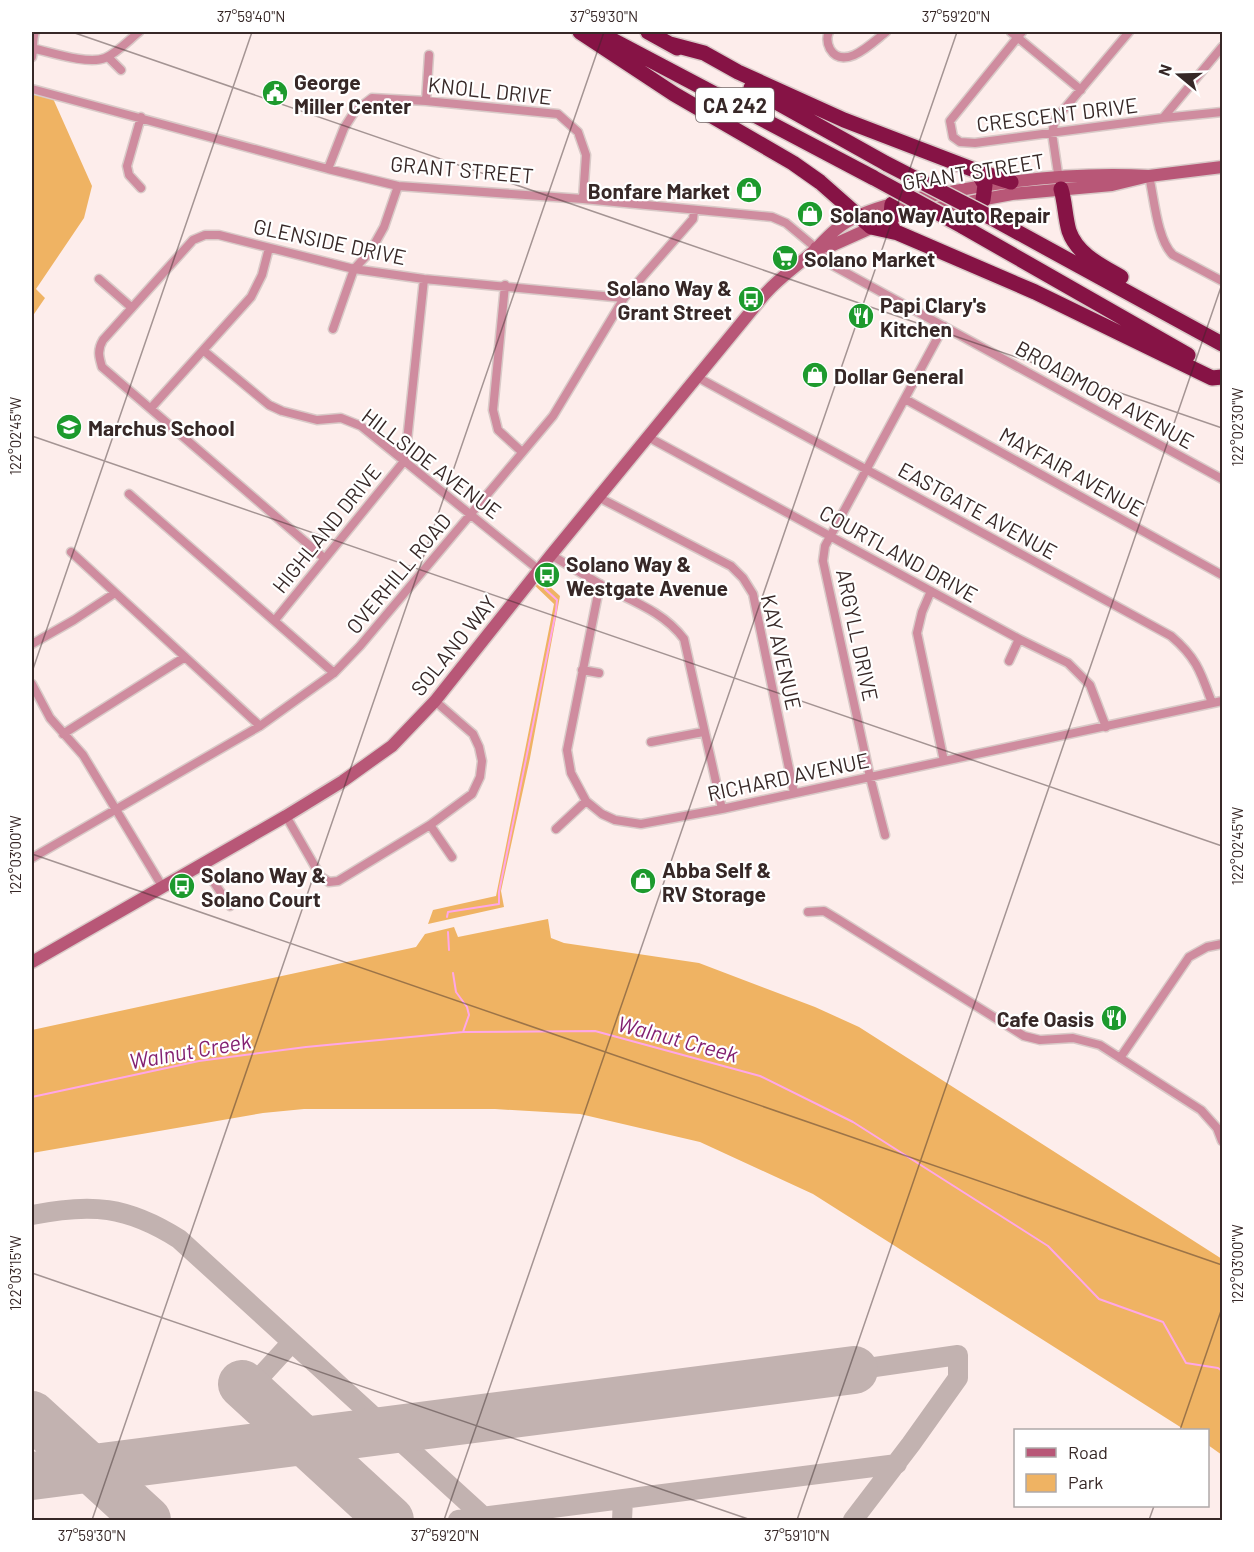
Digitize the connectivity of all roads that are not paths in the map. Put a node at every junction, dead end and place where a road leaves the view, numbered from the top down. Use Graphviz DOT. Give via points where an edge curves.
graph roads {
  1 [pos="35,32"];
  2 [pos="139,32"];
  3 [pos="580,32"];
  4 [pos="597,32"];
  5 [pos="648,32"];
  6 [pos="828,32"];
  7 [pos="886,32"];
  8 [pos="1129,32"];
  9 [pos="1017,33"];
  10 [pos="670,44"];
  11 [pos="1222,47"];
  12 [pos="32,51"];
  13 [pos="429,55"];
  14 [pos="108,57"];
  15 [pos="121,70"];
  16 [pos="32,89"];
  17 [pos="1081,90"];
  18 [pos="426,101"];
  19 [pos="1222,112"];
  20 [pos="141,117"];
  21 [pos="1163,118"];
  22 [pos="1052,133"];
  23 [pos="1222,167"];
  24 [pos="328,169"];
  25 [pos="1149,176"];
  26 [pos="1011,182"];
  27 [pos="1060,183"];
  28 [pos="982,185"];
  29 [pos="398,186"];
  30 [pos="141,188"];
  31 [pos="583,199"];
  32 [pos="694,211"];
  33 [pos="860,216"];
  34 [pos="892,218"];
  35 [pos="871,227"];
  36 [pos="269,248"];
  37 [pos="816,248"];
  38 [pos="354,269"];
  39 [pos="99,279"];
  40 [pos="424,279"];
  41 [pos="1222,281"];
  42 [pos="505,285"];
  43 [pos="624,298"];
  44 [pos="131,307"];
  45 [pos="944,326"];
  46 [pos="333,329"];
  47 [pos="1222,334"];
  48 [pos="1222,344"];
  49 [pos="204,351"];
  50 [pos="1222,376"];
  51 [pos="697,377"];
  52 [pos="905,399"];
  53 [pos="151,408"];
  54 [pos="648,437"];
  55 [pos="522,452"];
  56 [pos="405,460"];
  57 [pos="867,470"];
  58 [pos="1222,479"];
  59 [pos="129,494"];
  60 [pos="598,497"];
  61 [pos="471,514"];
  62 [pos="829,535"];
  63 [pos="71,552"];
  64 [pos="551,555"];
  65 [pos="324,558"];
  66 [pos="539,570"];
  67 [pos="1222,574"];
  68 [pos="600,584"];
  69 [pos="931,591"];
  70 [pos="115,592"];
  71 [pos="275,620"];
  72 [pos="1019,639"];
  73 [pos="32,644"];
  74 [pos="185,657"];
  75 [pos="1009,661"];
  76 [pos="582,670"];
  77 [pos="334,673"];
  78 [pos="599,673"];
  79 [pos="32,684"];
  80 [pos="435,701"];
  81 [pos="1222,701"];
  82 [pos="1212,703"];
  83 [pos="260,726"];
  84 [pos="1106,727"];
  85 [pos="703,732"];
  86 [pos="63,734"];
  87 [pos="651,742"];
  88 [pos="944,761"];
  89 [pos="870,777"];
  90 [pos="794,793"];
  91 [pos="586,801"];
  92 [pos="116,809"];
  93 [pos="722,809"];
  94 [pos="286,816"];
  95 [pos="430,825"];
  96 [pos="556,829"];
  97 [pos="885,835"];
  98 [pos="33,854"];
  99 [pos="452,857"];
  100 [pos="202,865"];
  101 [pos="162,886"];
  102 [pos="230,906"];
  103 [pos="808,912"];
  104 [pos="1222,944"];
  105 [pos="32,962"];
  106 [pos="1120,1058"];
  107 [pos="1222,1141"];
  1 -- 12 [label="street"];
  2 -- 14 [label="street"];
  3 -- 33 [label="highway" via="674,94 793,163"];
  4 -- 50 [label="highway, CA 242, bridge" via="962,226"];
  5 -- 10 [label="highway, CA 242"];
  6 -- 7 [label="street" via="826,39 831,51 847,58"];
  8 -- 17 [label="street"];
  9 -- 17 [label="street"];
  9 -- 22 [label="street, CRESCENT DRIVE" via="950,121 953,137 967,144"];
  10 -- 28 [label="highway" via="704,53"];
  10 -- 48 [label="highway, CA 242, bridge"];
  11 -- 21 [label="street, CRESCENT DRIVE"];
  12 -- 14 [label="street" via="85,59"];
  13 -- 18 [label="street"];
  14 -- 15 [label="street"];
  16 -- 20 [label="street, GRANT STREET"];
  17 -- 22 [label="street" via="1055,120"];
  18 -- 24 [label="street, KNOLL DRIVE" via="372,98 355,111 344,128"];
  18 -- 31 [label="street, KNOLL DRIVE" via="558,114 578,132 586,155"];
  19 -- 21 [label="street"];
  20 -- 24 [label="street, GRANT STREET"];
  20 -- 30 [label="street" via="127,166 129,175"];
  21 -- 22 [label="street, CRESCENT DRIVE"];
  22 -- 27 [label="street"];
  23 -- 25 [label="street, GRANT STREET"];
  24 -- 29 [label="street, GRANT STREET"];
  25 -- 27 [label="street, GRANT STREET" via="1112,185"];
  25 -- 41 [label="street" via="1168,250"];
  26 -- 27 [label="street, GRANT STREET"];
  26 -- 28 [label="highway"];
  27 -- 28 [label="street, GRANT STREET"];
  27 -- 47 [label="highway" via="1069,231 1083,253"];
  28 -- 34 [label="street, GRANT STREET"];
  29 -- 31 [label="street, GRANT STREET"];
  29 -- 38 [label="street" via="384,227 370,252"];
  31 -- 32 [label="street, GRANT STREET"];
  32 -- 37 [label="street, GRANT STREET" via="780,218"];
  32 -- 43 [label="street, OVERHILL ROAD" via="693,219"];
  33 -- 34 [label="street, GRANT STREET"];
  33 -- 35 [label="highway"];
  33 -- 37 [label="street, GRANT STREET" via="827,235"];
  34 -- 35 [label="highway"];
  34 -- 50 [label="highway" via="1212,378"];
  35 -- 37 [label="street" via="833,245"];
  36 -- 38 [label="street, GLENSIDE DRIVE"];
  36 -- 44 [label="street, GLENSIDE DRIVE" via="219,235 193,240"];
  36 -- 49 [label="street" via="251,297"];
  37 -- 45 [label="street, BROADMOOR AVENUE" via="830,264"];
  37 -- 51 [label="street, SOLANO WAY" via="777,280"];
  38 -- 40 [label="street, GLENSIDE DRIVE"];
  38 -- 46 [label="street"];
  39 -- 44 [label="street"];
  40 -- 42 [label="street, GLENSIDE DRIVE"];
  40 -- 56 [label="street, HIGHLAND DRIVE"];
  42 -- 43 [label="street, GLENSIDE DRIVE"];
  42 -- 55 [label="street" via="493,410 498,430"];
  43 -- 55 [label="street, OVERHILL ROAD" via="553,416"];
  44 -- 53 [label="street, GLENSIDE DRIVE" via="103,340 99,356 102,367"];
  45 -- 52 [label="street, ARGYLL DRIVE"];
  45 -- 58 [label="street, BROADMOOR AVENUE"];
  49 -- 53 [label="street"];
  49 -- 56 [label="street, HILLSIDE AVENUE" via="269,405 317,420 341,418 361,426"];
  51 -- 54 [label="street, SOLANO WAY"];
  51 -- 57 [label="street, EASTGATE AVENUE"];
  52 -- 57 [label="street, ARGYLL DRIVE"];
  52 -- 67 [label="street, MAYFAIR AVENUE"];
  53 -- 65 [label="street, GLENSIDE DRIVE"];
  54 -- 60 [label="street, SOLANO WAY"];
  54 -- 62 [label="street, COURTLAND DRIVE"];
  55 -- 61 [label="street, OVERHILL ROAD"];
  56 -- 61 [label="street, HILLSIDE AVENUE"];
  56 -- 65 [label="street, HIGHLAND DRIVE"];
  57 -- 62 [label="street, ARGYLL DRIVE"];
  57 -- 82 [label="street, EASTGATE AVENUE" via="1171,636 1196,662"];
  59 -- 71 [label="street"];
  60 -- 64 [label="street, SOLANO WAY"];
  60 -- 90 [label="street, KAY AVENUE" via="731,566 743,578 753,594"];
  61 -- 66 [label="street, HILLSIDE AVENUE"];
  61 -- 77 [label="street, OVERHILL ROAD"];
  62 -- 69 [label="street, COURTLAND DRIVE"];
  62 -- 89 [label="street, ARGYLL DRIVE" via="823,561"];
  63 -- 70 [label="street"];
  64 -- 66 [label="street, SOLANO WAY"];
  64 -- 68 [label="street"];
  65 -- 71 [label="street, HIGHLAND DRIVE"];
  66 -- 80 [label="street, SOLANO WAY"];
  68 -- 76 [label="street, RICHARD AVENUE"];
  68 -- 85 [label="street" via="661,615 684,639"];
  69 -- 72 [label="street, COURTLAND DRIVE"];
  69 -- 88 [label="street" via="917,633"];
  70 -- 73 [label="street"];
  70 -- 74 [label="street"];
  71 -- 77 [label="street"];
  72 -- 75 [label="street"];
  72 -- 84 [label="street, COURTLAND DRIVE" via="1068,663 1090,685"];
  74 -- 83 [label="street"];
  74 -- 86 [label="street"];
  76 -- 78 [label="street"];
  76 -- 91 [label="street, RICHARD AVENUE" via="567,750 571,773"];
  77 -- 83 [label="street, OVERHILL ROAD"];
  79 -- 86 [label="street"];
  80 -- 94 [label="street, SOLANO WAY" via="392,746 344,782"];
  80 -- 95 [label="street" via="472,734 482,761 472,794"];
  81 -- 82 [label="street, RICHARD AVENUE"];
  82 -- 84 [label="street, RICHARD AVENUE"];
  83 -- 92 [label="street, OVERHILL ROAD"];
  84 -- 88 [label="street, RICHARD AVENUE"];
  85 -- 87 [label="street"];
  85 -- 93 [label="street"];
  86 -- 92 [label="street" via="83,755"];
  88 -- 89 [label="street, RICHARD AVENUE"];
  89 -- 90 [label="street, RICHARD AVENUE"];
  89 -- 97 [label="street, ARGYLL DRIVE"];
  90 -- 93 [label="street, RICHARD AVENUE"];
  91 -- 93 [label="street, RICHARD AVENUE" via="615,820 641,824"];
  91 -- 96 [label="street"];
  92 -- 98 [label="street, OVERHILL ROAD"];
  92 -- 101 [label="street"];
  94 -- 95 [label="street" via="321,877 329,882 338,881"];
  94 -- 100 [label="street, SOLANO WAY"];
  95 -- 99 [label="street"];
  100 -- 101 [label="street, SOLANO WAY"];
  100 -- 102 [label="street"];
  101 -- 105 [label="street, SOLANO WAY"];
  103 -- 106 [label="street" via="832,915 1024,1036 1084,1040"];
  104 -- 106 [label="street" via="1189,957"];
  106 -- 107 [label="street" via="1201,1110 1217,1128"];
}
